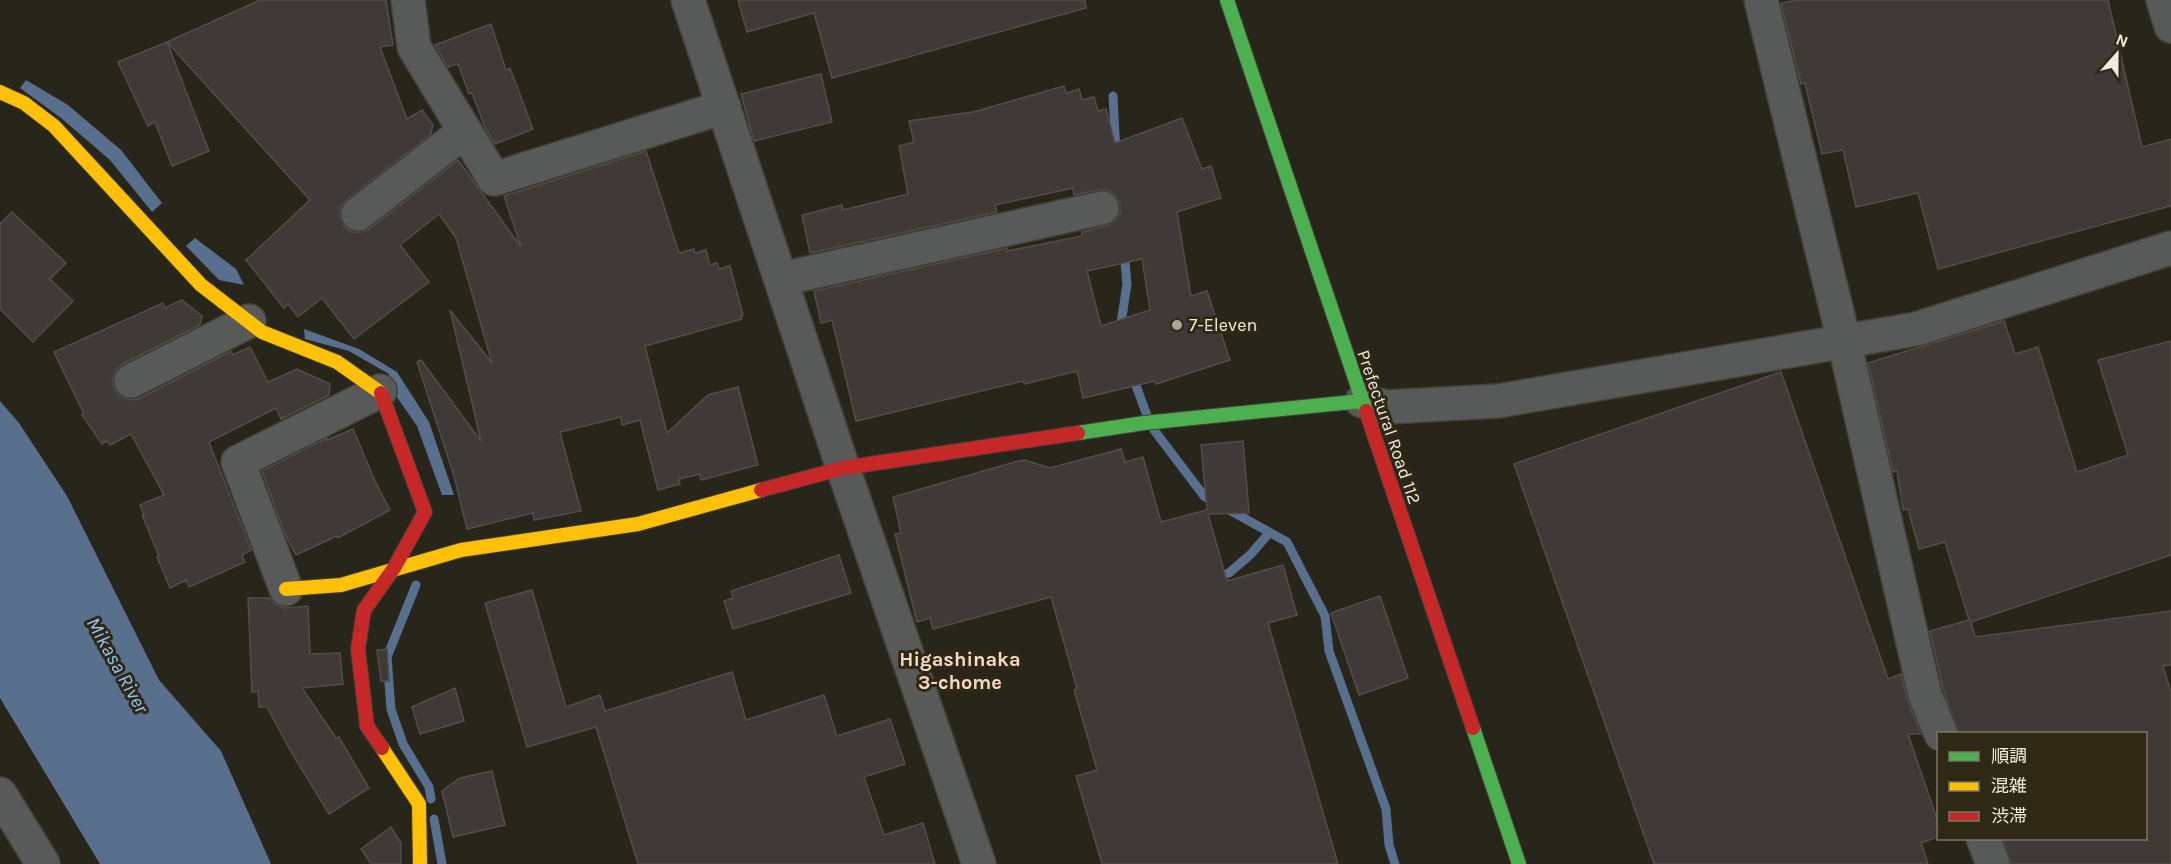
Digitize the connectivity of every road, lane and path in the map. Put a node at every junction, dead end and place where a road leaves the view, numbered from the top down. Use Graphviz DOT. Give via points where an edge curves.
graph roads {
  1 [pos="408,0"];
  2 [pos="688,0"];
  3 [pos="1227,0"];
  4 [pos="1761,0"];
  5 [pos="2163,0"];
  6 [pos="2171,26"];
  7 [pos="0,92"];
  8 [pos="724,107"];
  9 [pos="465,131"];
  10 [pos="1102,208"];
  11 [pos="358,214"];
  12 [pos="2171,248"];
  13 [pos="781,279"];
  14 [pos="249,321"];
  15 [pos="1844,341"];
  16 [pos="131,381"];
  17 [pos="380,391"];
  18 [pos="1362,401"];
  19 [pos="843,468"];
  20 [pos="394,568"];
  21 [pos="286,589"];
  22 [pos="1940,732"];
  23 [pos="0,794"];
  24 [pos="1984,840"];
  25 [pos="43,864"];
  26 [pos="420,864"];
  27 [pos="980,864"];
  28 [pos="1519,864"];
  29 [pos="1993,864"];
  1 -- 9 [label="street" via="414,47"];
  2 -- 8 [label="street"];
  3 -- 18 [label="street, Prefectural Road 112"];
  4 -- 15 [label="street"];
  5 -- 6 [label="street"];
  7 -- 14 [label="street" via="24,103 54,126 201,285"];
  8 -- 9 [label="street" via="494,179"];
  8 -- 13 [label="street"];
  9 -- 11 [label="street"];
  10 -- 13 [label="street"];
  12 -- 15 [label="street" via="1916,329"];
  13 -- 19 [label="street"];
  14 -- 16 [label="street"];
  14 -- 17 [label="street" via="262,332 337,362"];
  15 -- 18 [label="street" via="1498,401 1388,407"];
  15 -- 22 [label="street" via="1925,695"];
  17 -- 20 [label="street" via="424,512"];
  17 -- 21 [label="street" via="238,462"];
  18 -- 19 [label="street" via="1144,423"];
  18 -- 28 [label="street, Prefectural Road 112"];
  19 -- 20 [label="street" via="638,524 461,550"];
  19 -- 27 [label="street"];
  20 -- 21 [label="street" via="341,585"];
  20 -- 26 [label="street" via="364,610 358,649 367,726 419,804"];
  23 -- 25 [label="street"];
  24 -- 29 [label="street"];
}
